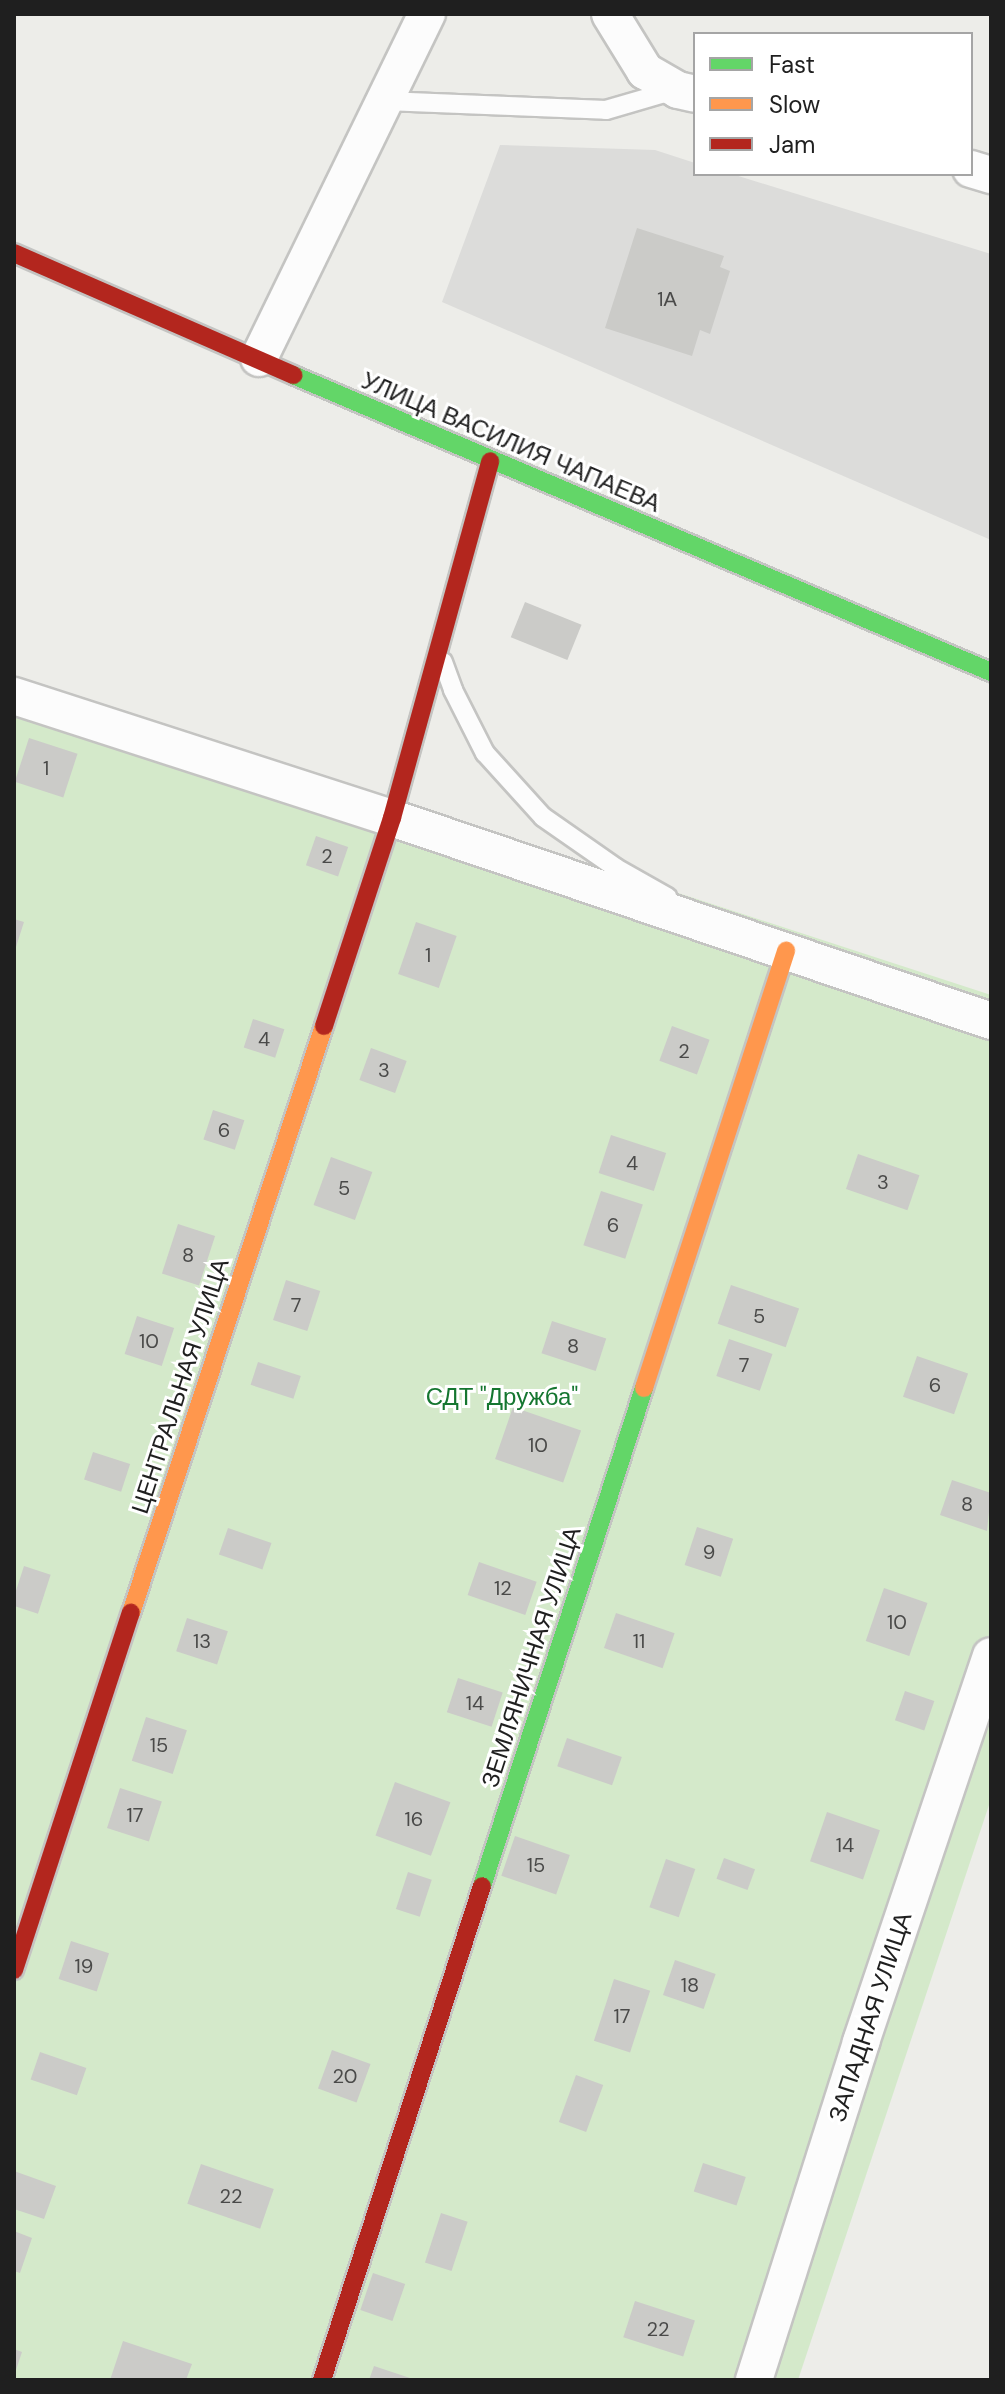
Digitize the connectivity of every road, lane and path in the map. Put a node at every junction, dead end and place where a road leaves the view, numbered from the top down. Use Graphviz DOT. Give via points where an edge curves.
graph roads {
  1 [pos="427,14"];
  2 [pos="610,14"];
  3 [pos="687,92"];
  4 [pos="385,101"];
  5 [pos="14,253"];
  6 [pos="259,358"];
  7 [pos="490,461"];
  8 [pos="439,650"];
  9 [pos="991,672"];
  10 [pos="14,696"];
  11 [pos="392,818"];
  12 [pos="786,950"];
  13 [pos="991,1021"];
  14 [pos="991,1656"];
  15 [pos="14,1970"];
  16 [pos="322,2380"];
  17 [pos="754,2380"];
  1 -- 4 [label="street"];
  2 -- 3 [label="street" via="645,71"];
  3 -- 4 [label="lane" via="606,110"];
  4 -- 6 [label="street"];
  5 -- 6 [label="street, УЛИЦА ВАСИЛИЯ ЧАПАЕВА"];
  6 -- 7 [label="street, УЛИЦА ВАСИЛИЯ ЧАПАЕВА"];
  7 -- 8 [label="street, ЦЕНТРАЛЬНАЯ УЛИЦА"];
  7 -- 9 [label="street, УЛИЦА ВАСИЛИЯ ЧАПАЕВА"];
  8 -- 11 [label="street, ЦЕНТРАЛЬНАЯ УЛИЦА"];
  8 -- 12 [label="lane" via="485,753 543,817 669,898"];
  10 -- 11 [label="street"];
  11 -- 12 [label="street"];
  11 -- 15 [label="street, ЦЕНТРАЛЬНАЯ УЛИЦА"];
  12 -- 13 [label="street"];
  12 -- 16 [label="street, ЗЕМЛЯНИЧНАЯ УЛИЦА"];
  14 -- 17 [label="street, ЗАПАДНАЯ УЛИЦА"];
}
